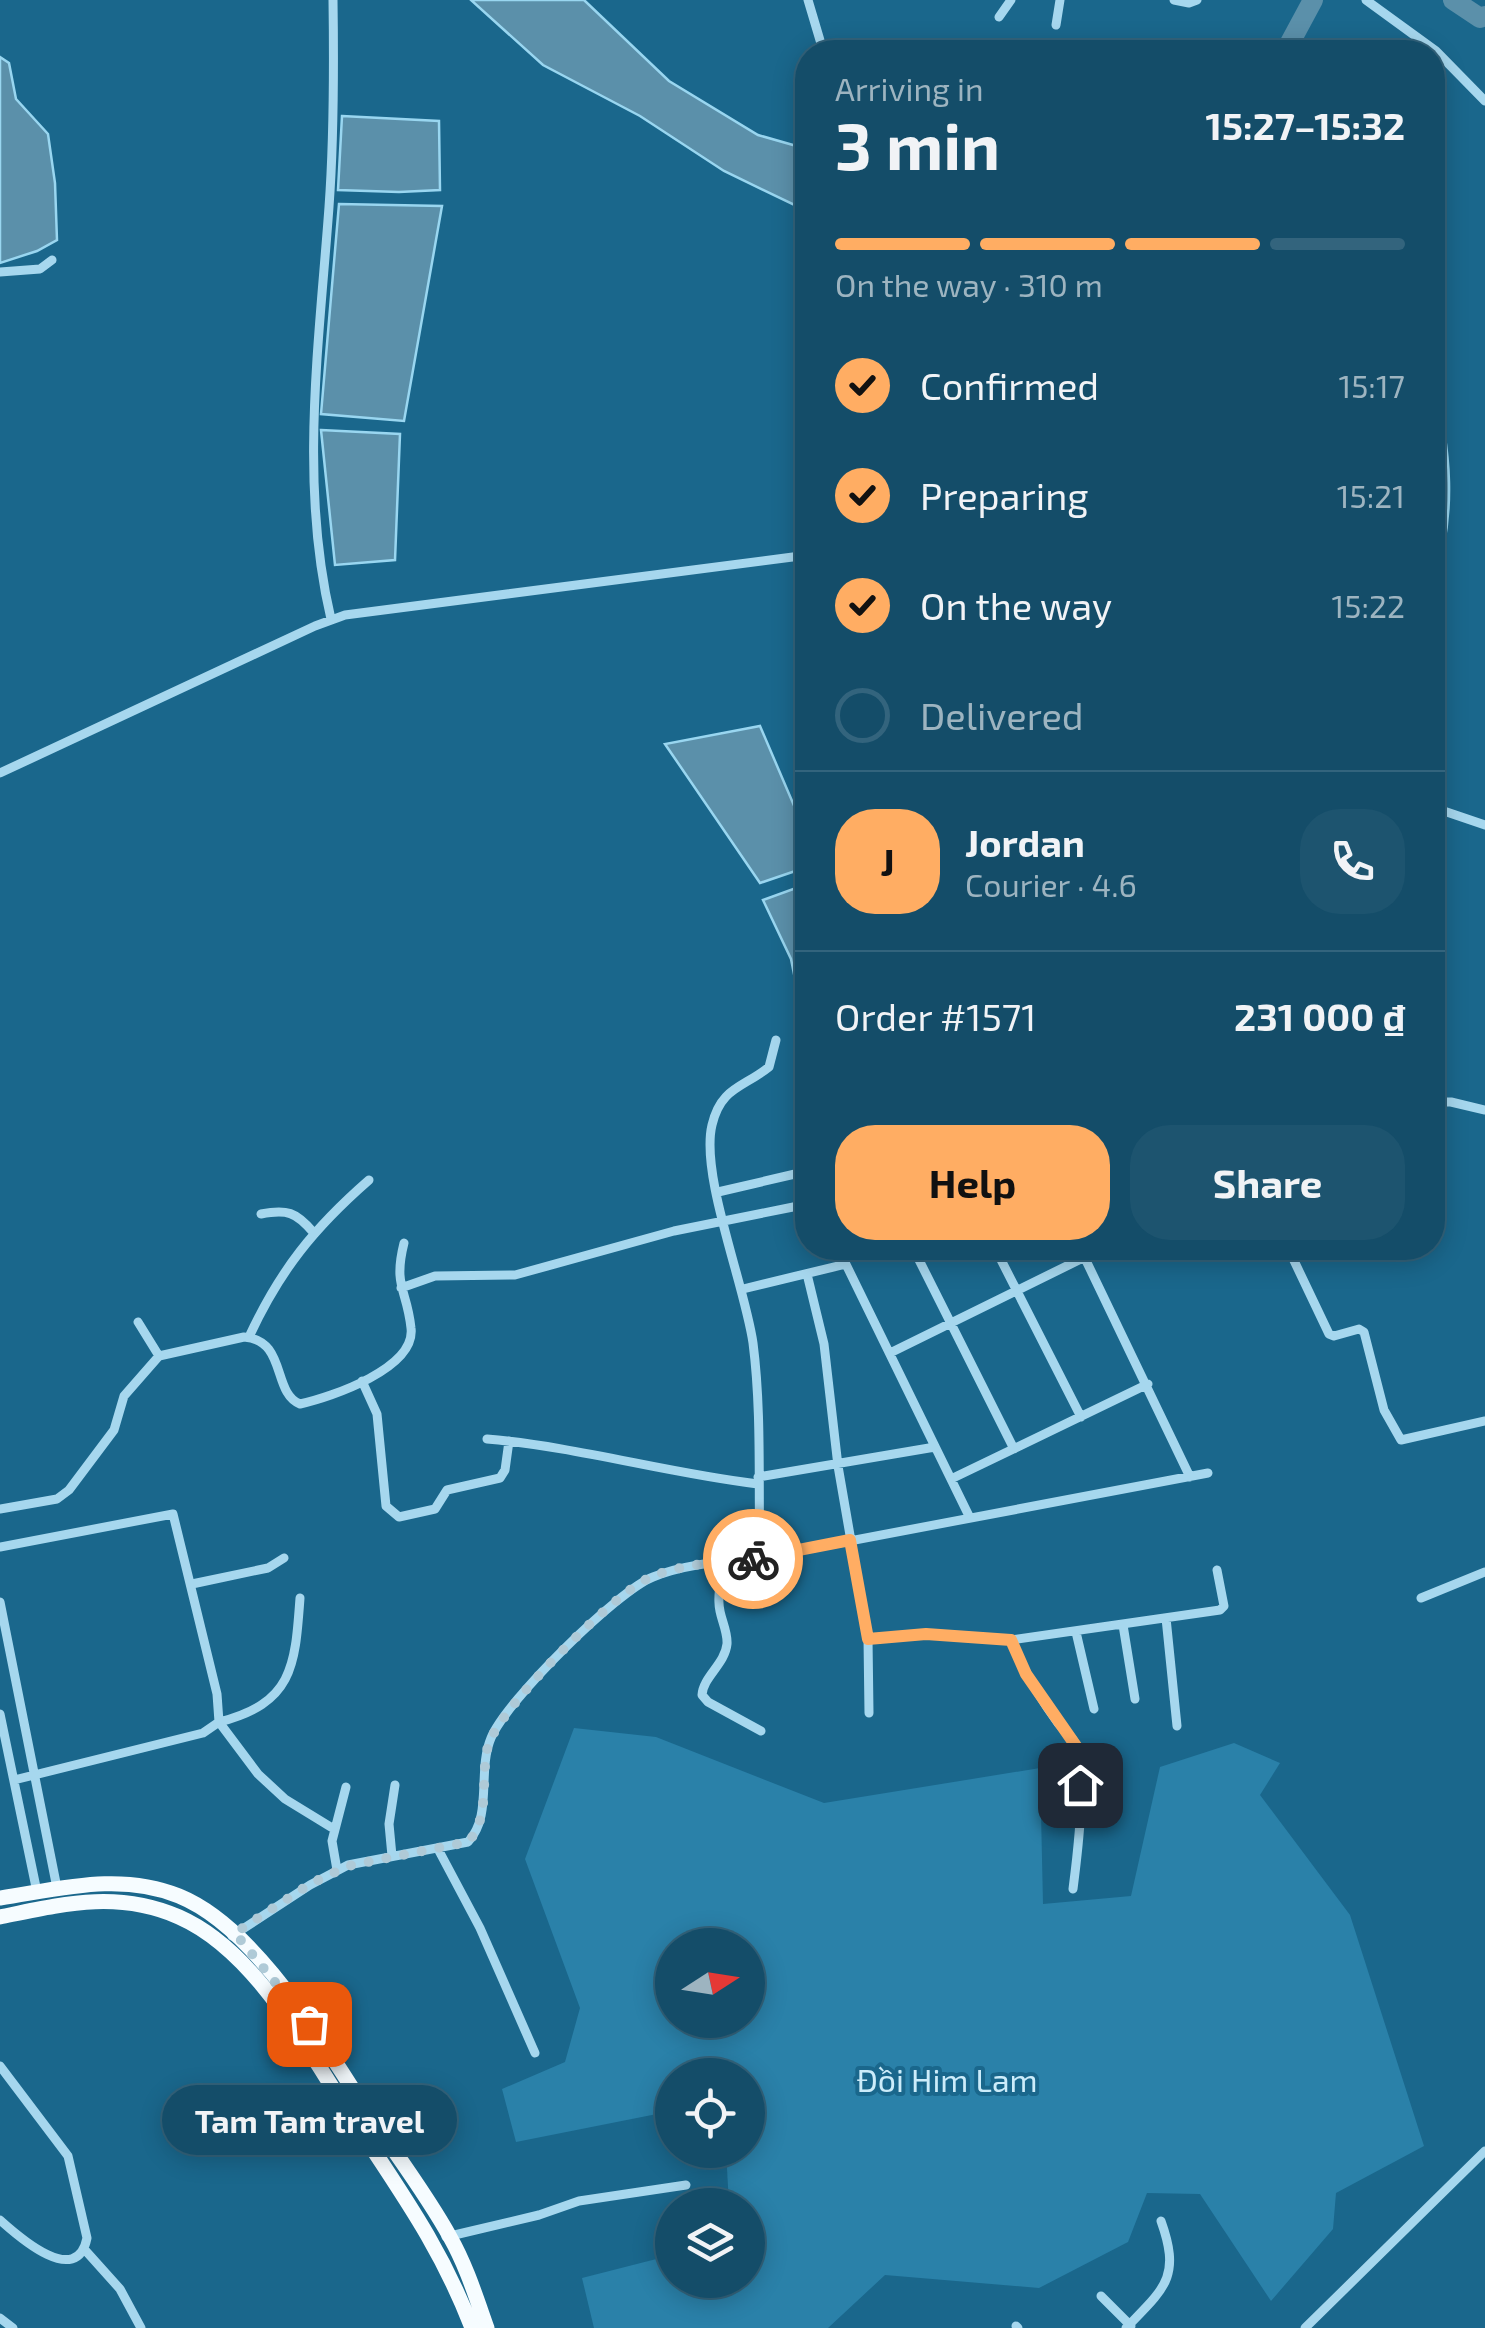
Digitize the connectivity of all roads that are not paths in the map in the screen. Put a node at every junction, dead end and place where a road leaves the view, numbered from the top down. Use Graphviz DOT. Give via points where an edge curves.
graph roads {
  1 [pos="333,0"];
  2 [pos="808,0"];
  3 [pos="1011,0"];
  4 [pos="1060,0"];
  5 [pos="1174,0"];
  6 [pos="1197,0"];
  7 [pos="1368,2"];
  8 [pos="999,17"];
  9 [pos="1056,25"];
  10 [pos="820,40"];
  11 [pos="1421,40"];
  12 [pos="1445,60"];
  13 [pos="1485,101"];
  14 [pos="52,260"];
  15 [pos="0,272"];
  16 [pos="795,557"];
  17 [pos="331,619"];
  18 [pos="0,773"];
  19 [pos="1445,811"];
  20 [pos="1485,825"];
  21 [pos="776,1040"];
  22 [pos="1445,1102"];
  23 [pos="1485,1110"];
  24 [pos="795,1174"];
  25 [pos="369,1180"];
  26 [pos="718,1192"];
  27 [pos="795,1206"];
  28 [pos="261,1214"];
  29 [pos="724,1219"];
  30 [pos="313,1232"];
  31 [pos="404,1243"];
  32 [pos="844,1260"];
  33 [pos="919,1260"];
  34 [pos="1002,1260"];
  35 [pos="1068,1260"];
  36 [pos="1086,1260"];
  37 [pos="1294,1260"];
  38 [pos="846,1264"];
  39 [pos="807,1274"];
  40 [pos="400,1288"];
  41 [pos="743,1289"];
  42 [pos="1016,1289"];
  43 [pos="138,1322"];
  44 [pos="950,1322"];
  45 [pos="249,1337"];
  46 [pos="890,1353"];
  47 [pos="159,1356"];
  48 [pos="362,1381"];
  49 [pos="1148,1384"];
  50 [pos="1081,1417"];
  51 [pos="1485,1421"];
  52 [pos="487,1440"];
  53 [pos="509,1441"];
  54 [pos="936,1447"];
  55 [pos="1014,1449"];
  56 [pos="838,1466"];
  57 [pos="1208,1473"];
  58 [pos="1190,1476"];
  59 [pos="951,1479"];
  60 [pos="758,1481"];
  61 [pos="0,1509"];
  62 [pos="970,1518"];
  63 [pos="850,1540"];
  64 [pos="0,1547"];
  65 [pos="284,1558"];
  66 [pos="760,1558"];
  67 [pos="723,1562"];
  68 [pos="1217,1570"];
  69 [pos="1485,1572"];
  70 [pos="192,1584"];
  71 [pos="300,1598"];
  72 [pos="1421,1598"];
  73 [pos="0,1602"];
  74 [pos="1166,1618"];
  75 [pos="1123,1624"];
  76 [pos="1076,1632"];
  77 [pos="868,1639"];
  78 [pos="1011,1640"];
  79 [pos="6,1659"];
  80 [pos="1135,1699"];
  81 [pos="1094,1709"];
  82 [pos="869,1713"];
  83 [pos="0,1714"];
  84 [pos="218,1722"];
  85 [pos="1177,1726"];
  86 [pos="761,1730"];
  87 [pos="35,1777"];
  88 [pos="14,1780"];
  89 [pos="395,1785"];
  90 [pos="346,1787"];
  91 [pos="334,1829"];
  92 [pos="438,1849"];
  93 [pos="392,1856"];
  94 [pos="337,1870"];
  95 [pos="57,1888"];
  96 [pos="1073,1889"];
  97 [pos="37,1892"];
  98 [pos="0,1898"];
  99 [pos="0,1917"];
  100 [pos="235,1933"];
  101 [pos="222,1945"];
  102 [pos="535,2053"];
  103 [pos="0,2066"];
  104 [pos="1485,2151"];
  105 [pos="686,2184"];
  106 [pos="0,2220"];
  107 [pos="1161,2221"];
  108 [pos="442,2239"];
  109 [pos="85,2250"];
  110 [pos="1101,2296"];
  111 [pos="0,2318"];
  112 [pos="1129,2327"];
  113 [pos="13,2328"];
  114 [pos="141,2328"];
  115 [pos="472,2328"];
  116 [pos="488,2328"];
  117 [pos="1305,2328"];
  1 -- 17 [label="street" via="330,202 314,402 314,510"];
  2 -- 10 [label="street"];
  3 -- 8 [label="street"];
  4 -- 9 [label="street"];
  5 -- 6 [label="street"];
  7 -- 11 [label="street"];
  12 -- 13 [label="street"];
  14 -- 15 [label="street" via="40,268"];
  16 -- 17 [label="street"];
  17 -- 18 [label="street"];
  19 -- 20 [label="street"];
  21 -- 26 [label="street" via="769,1068 728,1093 713,1122 710,1152"];
  22 -- 23 [label="street"];
  24 -- 26 [label="street"];
  25 -- 30 [label="street"];
  26 -- 29 [label="street"];
  27 -- 29 [label="street"];
  28 -- 30 [label="street" via="289,1211"];
  29 -- 40 [label="street" via="515,1275 435,1276"];
  29 -- 41 [label="street"];
  30 -- 45 [label="street"];
  31 -- 40 [label="street"];
  32 -- 38 [label="street"];
  33 -- 44 [label="street"];
  34 -- 42 [label="street"];
  35 -- 42 [label="street"];
  36 -- 49 [label="street"];
  37 -- 51 [label="street" via="1329,1334 1364,1332 1384,1410 1401,1440"];
  38 -- 39 [label="street"];
  38 -- 46 [label="street"];
  39 -- 41 [label="street"];
  39 -- 56 [label="street" via="824,1344"];
  40 -- 48 [label="street" via="410,1344 396,1363"];
  41 -- 60 [label="street" via="755,1366"];
  42 -- 44 [label="street"];
  42 -- 50 [label="street"];
  43 -- 47 [label="street"];
  44 -- 46 [label="street"];
  44 -- 55 [label="street"];
  45 -- 47 [label="street"];
  45 -- 48 [label="street" via="271,1354 296,1403"];
  46 -- 54 [label="street"];
  47 -- 61 [label="street" via="132,1384 114,1430 69,1490 57,1499"];
  48 -- 53 [label="street" via="376,1414 386,1506 399,1517 431,1512 447,1490 500,1478"];
  49 -- 50 [label="street"];
  49 -- 58 [label="street"];
  50 -- 55 [label="street"];
  52 -- 53 [label="street"];
  53 -- 60 [label="street" via="686,1476"];
  54 -- 56 [label="street"];
  54 -- 59 [label="street"];
  55 -- 59 [label="street"];
  56 -- 60 [label="street"];
  56 -- 63 [label="street"];
  57 -- 58 [label="street"];
  58 -- 62 [label="street"];
  59 -- 62 [label="street"];
  60 -- 66 [label="street"];
  62 -- 63 [label="street"];
  63 -- 66 [label="street"];
  63 -- 77 [label="street"];
  64 -- 70 [label="street" via="173,1514"];
  65 -- 70 [label="street" via="268,1568"];
  66 -- 67 [label="street"];
  67 -- 86 [label="street" via="718,1600 726,1649 702,1695"];
  67 -- 92 [label="street" via="667,1572 630,1588 536,1678 490,1738 477,1832 468,1842"];
  68 -- 74 [label="street" via="1223,1609"];
  69 -- 72 [label="street"];
  70 -- 84 [label="street"];
  71 -- 84 [label="street" via="286,1682 260,1707"];
  73 -- 79 [label="street"];
  74 -- 75 [label="street"];
  74 -- 85 [label="street"];
  75 -- 76 [label="street"];
  75 -- 80 [label="street"];
  76 -- 78 [label="street"];
  76 -- 81 [label="street"];
  77 -- 78 [label="street" via="926,1634"];
  77 -- 82 [label="street"];
  78 -- 96 [label="street" via="1079,1755 1081,1831"];
  79 -- 87 [label="street"];
  83 -- 88 [label="street"];
  84 -- 87 [label="street" via="203,1734"];
  84 -- 91 [label="street" via="285,1799"];
  87 -- 88 [label="street"];
  87 -- 95 [label="street"];
  88 -- 97 [label="street"];
  89 -- 93 [label="street"];
  90 -- 91 [label="street"];
  91 -- 94 [label="street"];
  92 -- 93 [label="street"];
  92 -- 102 [label="street"];
  93 -- 94 [label="street"];
  94 -- 100 [label="street"];
  95 -- 97 [label="highway"];
  95 -- 100 [label="highway" via="93,1882 152,1887 209,1912"];
  97 -- 98 [label="highway"];
  99 -- 101 [label="highway" via="96,1899 125,1902 179,1917"];
  100 -- 101 [label="street"];
  100 -- 108 [label="highway" via="309,2024"];
  101 -- 108 [label="highway" via="298,2034"];
  103 -- 109 [label="street" via="68,2156 88,2238"];
  104 -- 117 [label="street"];
  105 -- 108 [label="street" via="580,2200"];
  106 -- 109 [label="street" via="60,2260"];
  107 -- 112 [label="street" via="1171,2271"];
  108 -- 115 [label="highway"];
  108 -- 116 [label="highway"];
  109 -- 114 [label="street" via="120,2289"];
  110 -- 112 [label="street"];
  111 -- 113 [label="street"];
}
